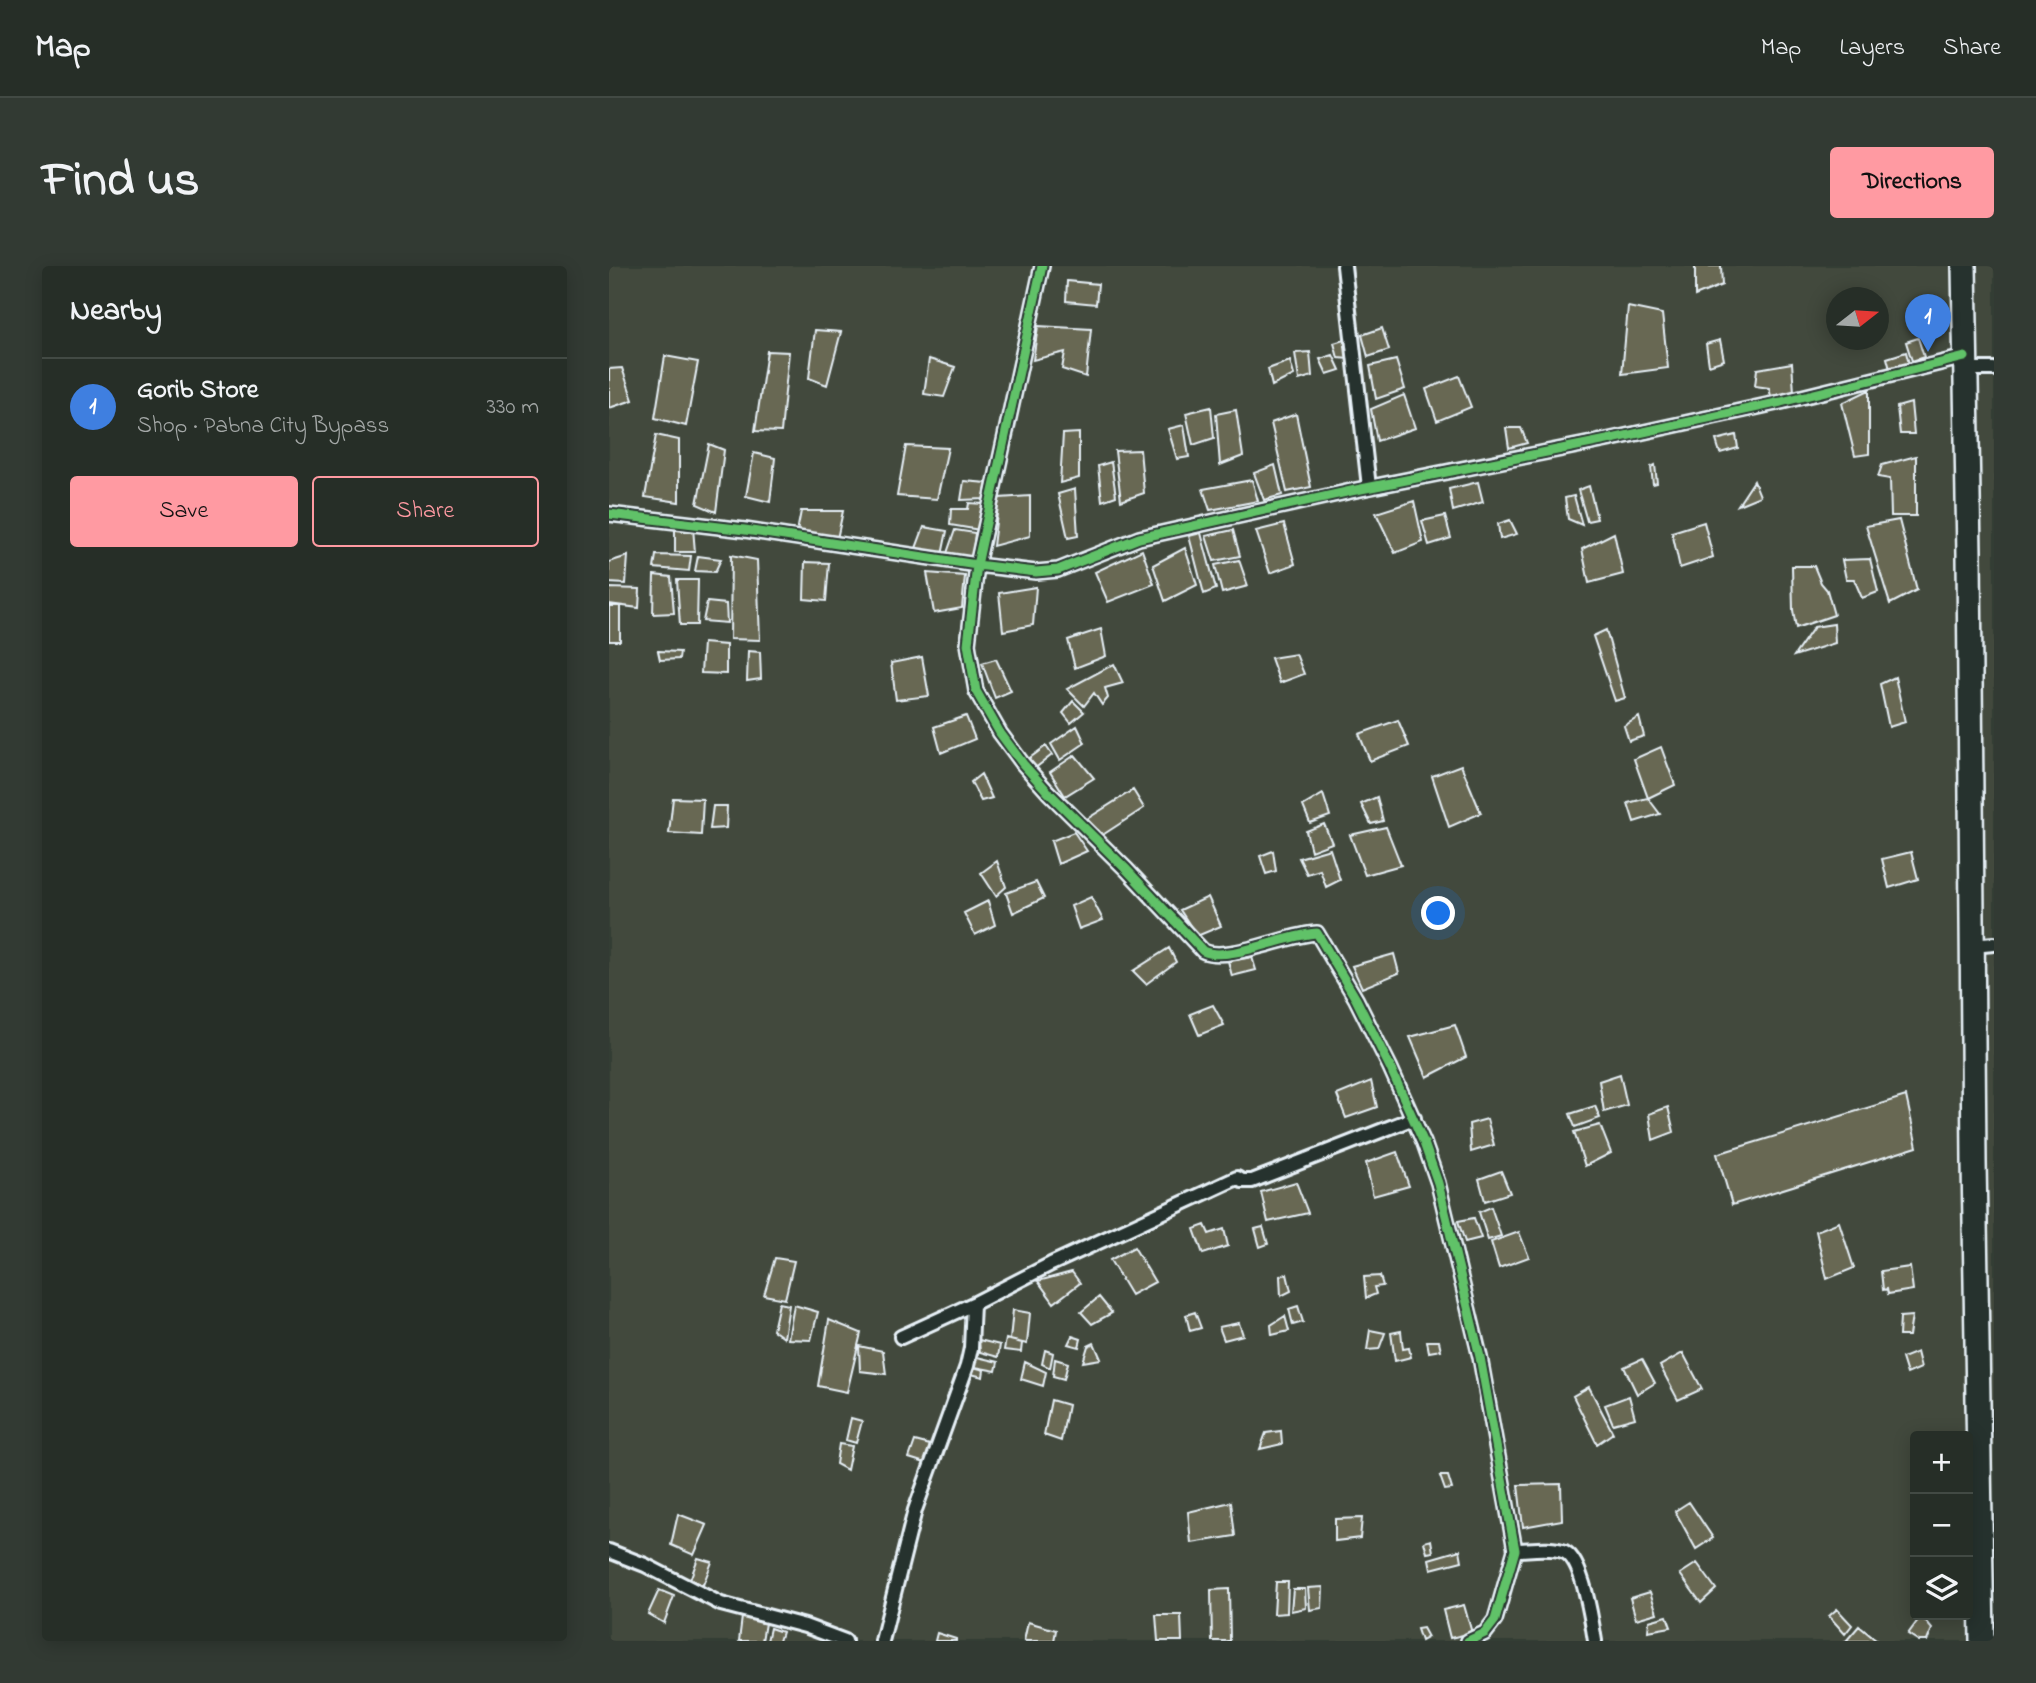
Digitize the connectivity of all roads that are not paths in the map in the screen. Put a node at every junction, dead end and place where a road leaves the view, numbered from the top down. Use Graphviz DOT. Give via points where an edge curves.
graph roads {
  1 [pos="1042,266"];
  2 [pos="1344,266"];
  3 [pos="1963,266"];
  4 [pos="1965,363"];
  5 [pos="1994,369"];
  6 [pos="1369,487"];
  7 [pos="609,514"];
  8 [pos="977,565"];
  9 [pos="1983,945"];
  10 [pos="1414,1118"];
  11 [pos="973,1304"];
  12 [pos="901,1337"];
  13 [pos="1515,1550"];
  14 [pos="609,1551"];
  15 [pos="845,1641"];
  16 [pos="882,1641"];
  17 [pos="1468,1641"];
  18 [pos="1595,1641"];
  19 [pos="1982,1641"];
  1 -- 8 [label="street"];
  2 -- 6 [label="street"];
  3 -- 4 [label="highway"];
  4 -- 5 [label="street"];
  4 -- 6 [label="street"];
  4 -- 9 [label="highway"];
  6 -- 8 [label="street" via="1139,538 1058,570"];
  7 -- 8 [label="street"];
  8 -- 10 [label="street" via="968,644 976,691 1023,764 1203,951 1231,952 1319,934"];
  9 -- 19 [label="highway"];
  10 -- 11 [label="street" via="1252,1181 1237,1178"];
  10 -- 13 [label="street" via="1438,1183 1480,1357"];
  11 -- 12 [label="street"];
  11 -- 16 [label="street" via="967,1366 915,1510"];
  13 -- 17 [label="street" via="1495,1620 1485,1633"];
  13 -- 18 [label="street" via="1570,1555 1585,1587"];
  14 -- 15 [label="street" via="721,1604"];
}
